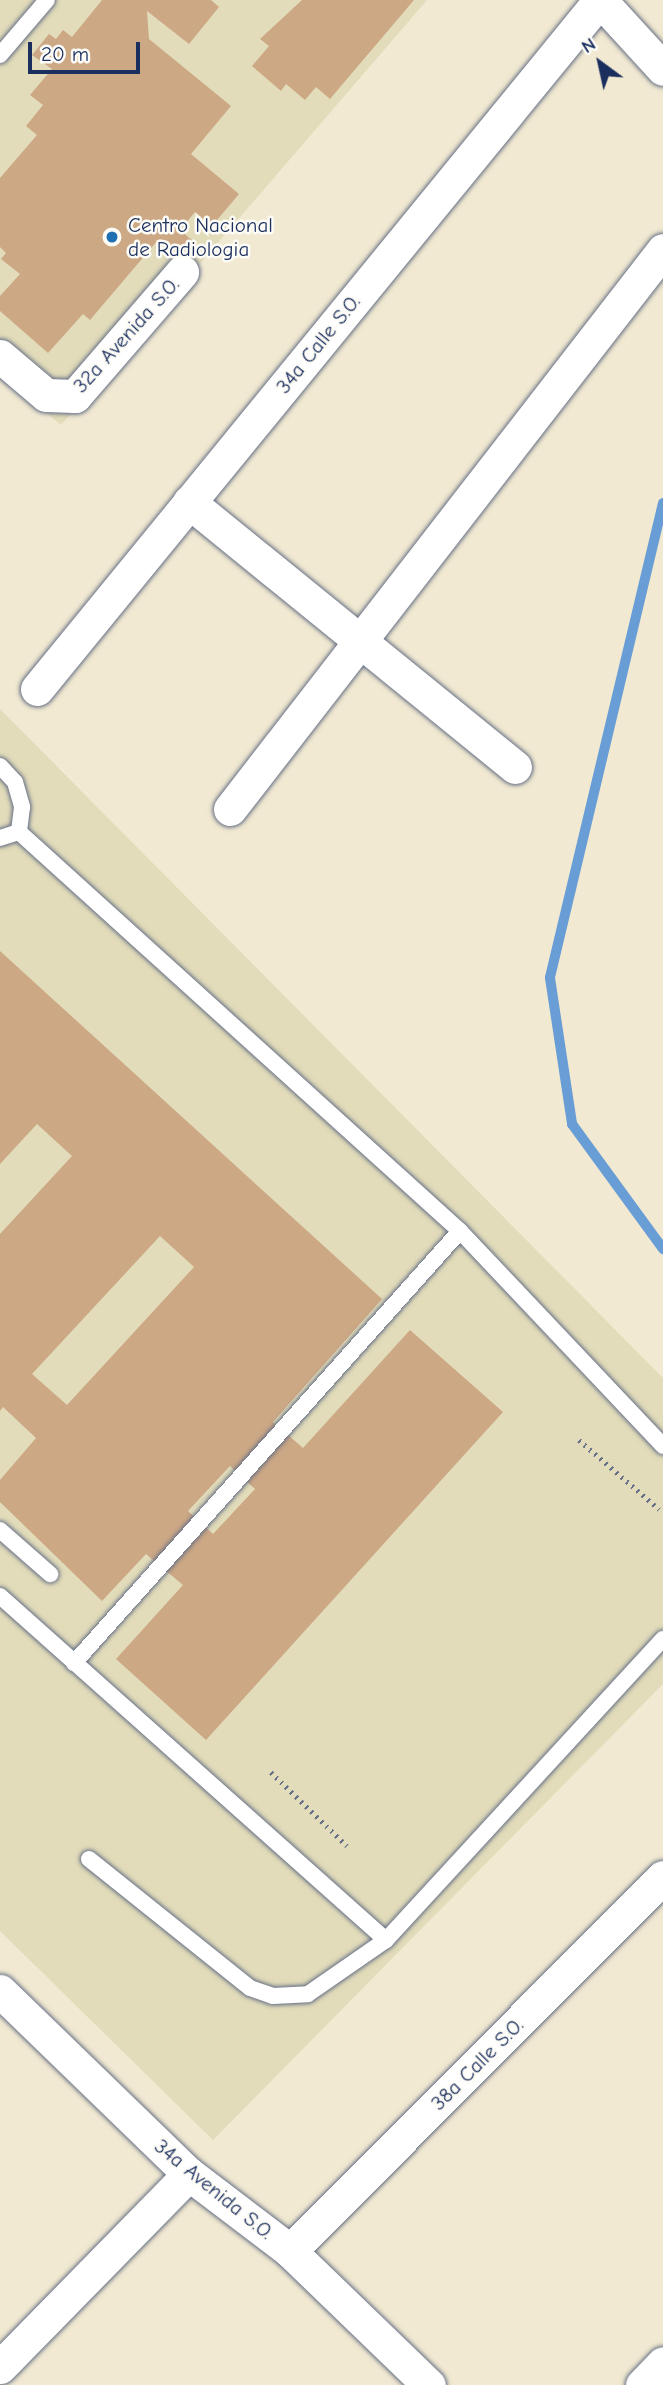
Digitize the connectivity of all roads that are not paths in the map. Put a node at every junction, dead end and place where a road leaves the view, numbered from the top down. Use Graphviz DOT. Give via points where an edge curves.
graph roads {
  1 [pos="47,0"];
  2 [pos="600,0"];
  3 [pos="0,55"];
  4 [pos="663,69"];
  5 [pos="663,250"];
  6 [pos="182,272"];
  7 [pos="0,356"];
  8 [pos="189,502"];
  9 [pos="362,643"];
  10 [pos="37,688"];
  11 [pos="0,765"];
  12 [pos="516,767"];
  13 [pos="230,809"];
  14 [pos="19,832"];
  15 [pos="0,838"];
  16 [pos="460,1231"];
  17 [pos="663,1446"];
  18 [pos="0,1530"];
  19 [pos="50,1574"];
  20 [pos="0,1596"];
  21 [pos="663,1639"];
  22 [pos="74,1663"];
  23 [pos="89,1859"];
  24 [pos="663,1877"];
  25 [pos="386,1940"];
  26 [pos="0,1991"];
  27 [pos="189,2174"];
  28 [pos="290,2251"];
  29 [pos="663,2363"];
  30 [pos="0,2367"];
  31 [pos="429,2385"];
  32 [pos="642,2385"];
  1 -- 3 [label="lane"];
  2 -- 4 [label="street"];
  2 -- 8 [label="street, 34a Calle S.O."];
  5 -- 9 [label="street"];
  6 -- 7 [label="street, 32a Avenida S.O." via="75,396 46,396"];
  8 -- 9 [label="street"];
  8 -- 10 [label="street, 34a Calle S.O."];
  9 -- 12 [label="street"];
  9 -- 13 [label="street"];
  11 -- 14 [label="lane" via="15,782 22,807"];
  14 -- 15 [label="lane"];
  14 -- 16 [label="lane"];
  16 -- 17 [label="lane"];
  16 -- 22 [label="lane"];
  18 -- 19 [label="lane"];
  20 -- 22 [label="lane"];
  21 -- 25 [label="lane"];
  22 -- 25 [label="lane"];
  23 -- 25 [label="lane" via="250,1988 273,1996 308,1994 332,1983"];
  24 -- 28 [label="street, 38a Calle S.O."];
  26 -- 27 [label="street, 34a Avenida S.O."];
  27 -- 28 [label="street, 34a Avenida S.O."];
  27 -- 30 [label="street"];
  28 -- 31 [label="street, 34a Avenida S.O."];
  29 -- 32 [label="street"];
}
